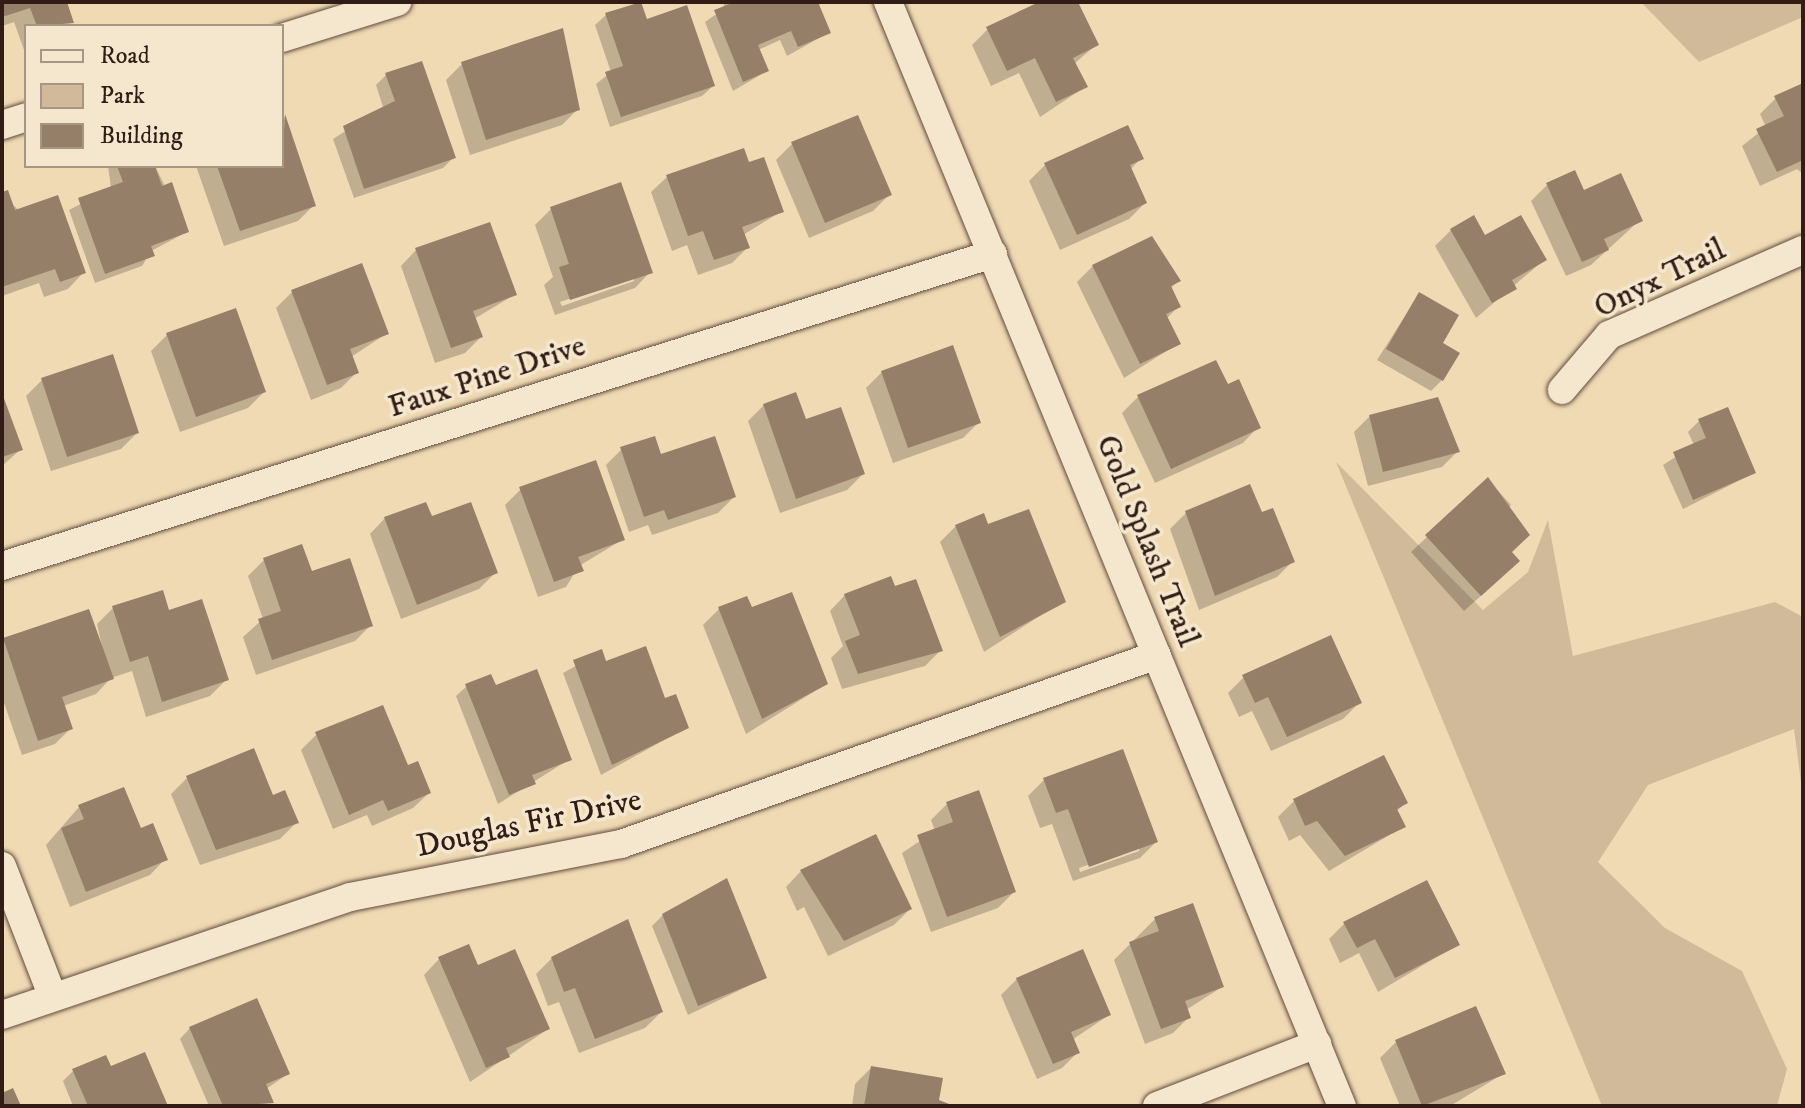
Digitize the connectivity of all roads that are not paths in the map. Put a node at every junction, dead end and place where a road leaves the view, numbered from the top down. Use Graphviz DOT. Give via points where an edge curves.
graph roads {
  1 [pos="397,2"];
  2 [pos="888,2"];
  3 [pos="284,37"];
  4 [pos="24,118"];
  5 [pos="2,125"];
  6 [pos="1803,250"];
  7 [pos="993,254"];
  8 [pos="1562,390"];
  9 [pos="2,566"];
  10 [pos="1157,655"];
  11 [pos="2,866"];
  12 [pos="52,995"];
  13 [pos="2,1015"];
  14 [pos="1317,1044"];
  15 [pos="1157,1106"];
  16 [pos="1342,1106"];
  1 -- 3 [label="street"];
  2 -- 7 [label="street, Gold Splash Trail"];
  4 -- 5 [label="street"];
  6 -- 8 [label="street, Onyx Trail" via="1609,335"];
  7 -- 9 [label="street, Faux Pine Drive"];
  7 -- 10 [label="street, Gold Splash Trail"];
  10 -- 12 [label="street, Douglas Fir Drive" via="621,844 350,897"];
  10 -- 14 [label="street, Gold Splash Trail"];
  11 -- 12 [label="street"];
  12 -- 13 [label="street, Douglas Fir Drive"];
  14 -- 15 [label="street"];
  14 -- 16 [label="street, Gold Splash Trail"];
}
